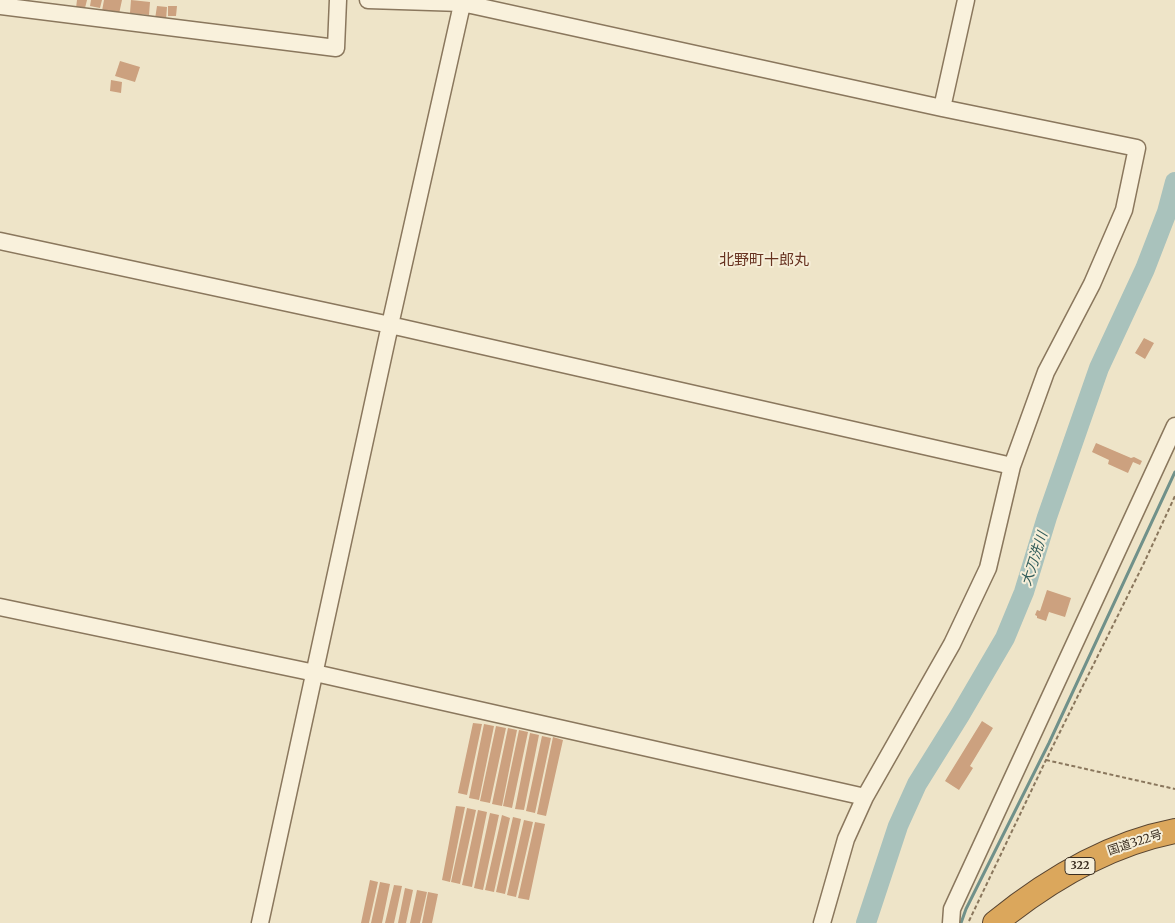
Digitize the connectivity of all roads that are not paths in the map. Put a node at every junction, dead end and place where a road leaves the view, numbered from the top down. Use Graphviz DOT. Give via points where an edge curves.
graph roads {
  1 [pos="338,0"];
  2 [pos="368,0"];
  3 [pos="966,0"];
  4 [pos="463,1"];
  5 [pos="0,6"];
  6 [pos="942,108"];
  7 [pos="0,242"];
  8 [pos="390,325"];
  9 [pos="1175,426"];
  10 [pos="1012,466"];
  11 [pos="0,608"];
  12 [pos="314,673"];
  13 [pos="865,797"];
  14 [pos="1175,831"];
  15 [pos="260,923"];
  16 [pos="822,923"];
  17 [pos="951,923"];
  18 [pos="995,923"];
  1 -- 5 [label="street" via="336,48"];
  2 -- 4 [label="street"];
  3 -- 6 [label="street"];
  4 -- 6 [label="street"];
  4 -- 8 [label="street"];
  6 -- 10 [label="street" via="1137,148 1124,210 1092,284 1046,372"];
  7 -- 8 [label="street"];
  8 -- 10 [label="street"];
  8 -- 12 [label="street"];
  9 -- 17 [label="street" via="952,909"];
  10 -- 13 [label="street" via="988,568 977,594"];
  11 -- 12 [label="street"];
  12 -- 13 [label="street"];
  12 -- 15 [label="street"];
  13 -- 16 [label="street" via="846,839"];
  14 -- 18 [label="highway, 国道322号 / 322" via="1108,851 1082,864 1018,904"];
}
